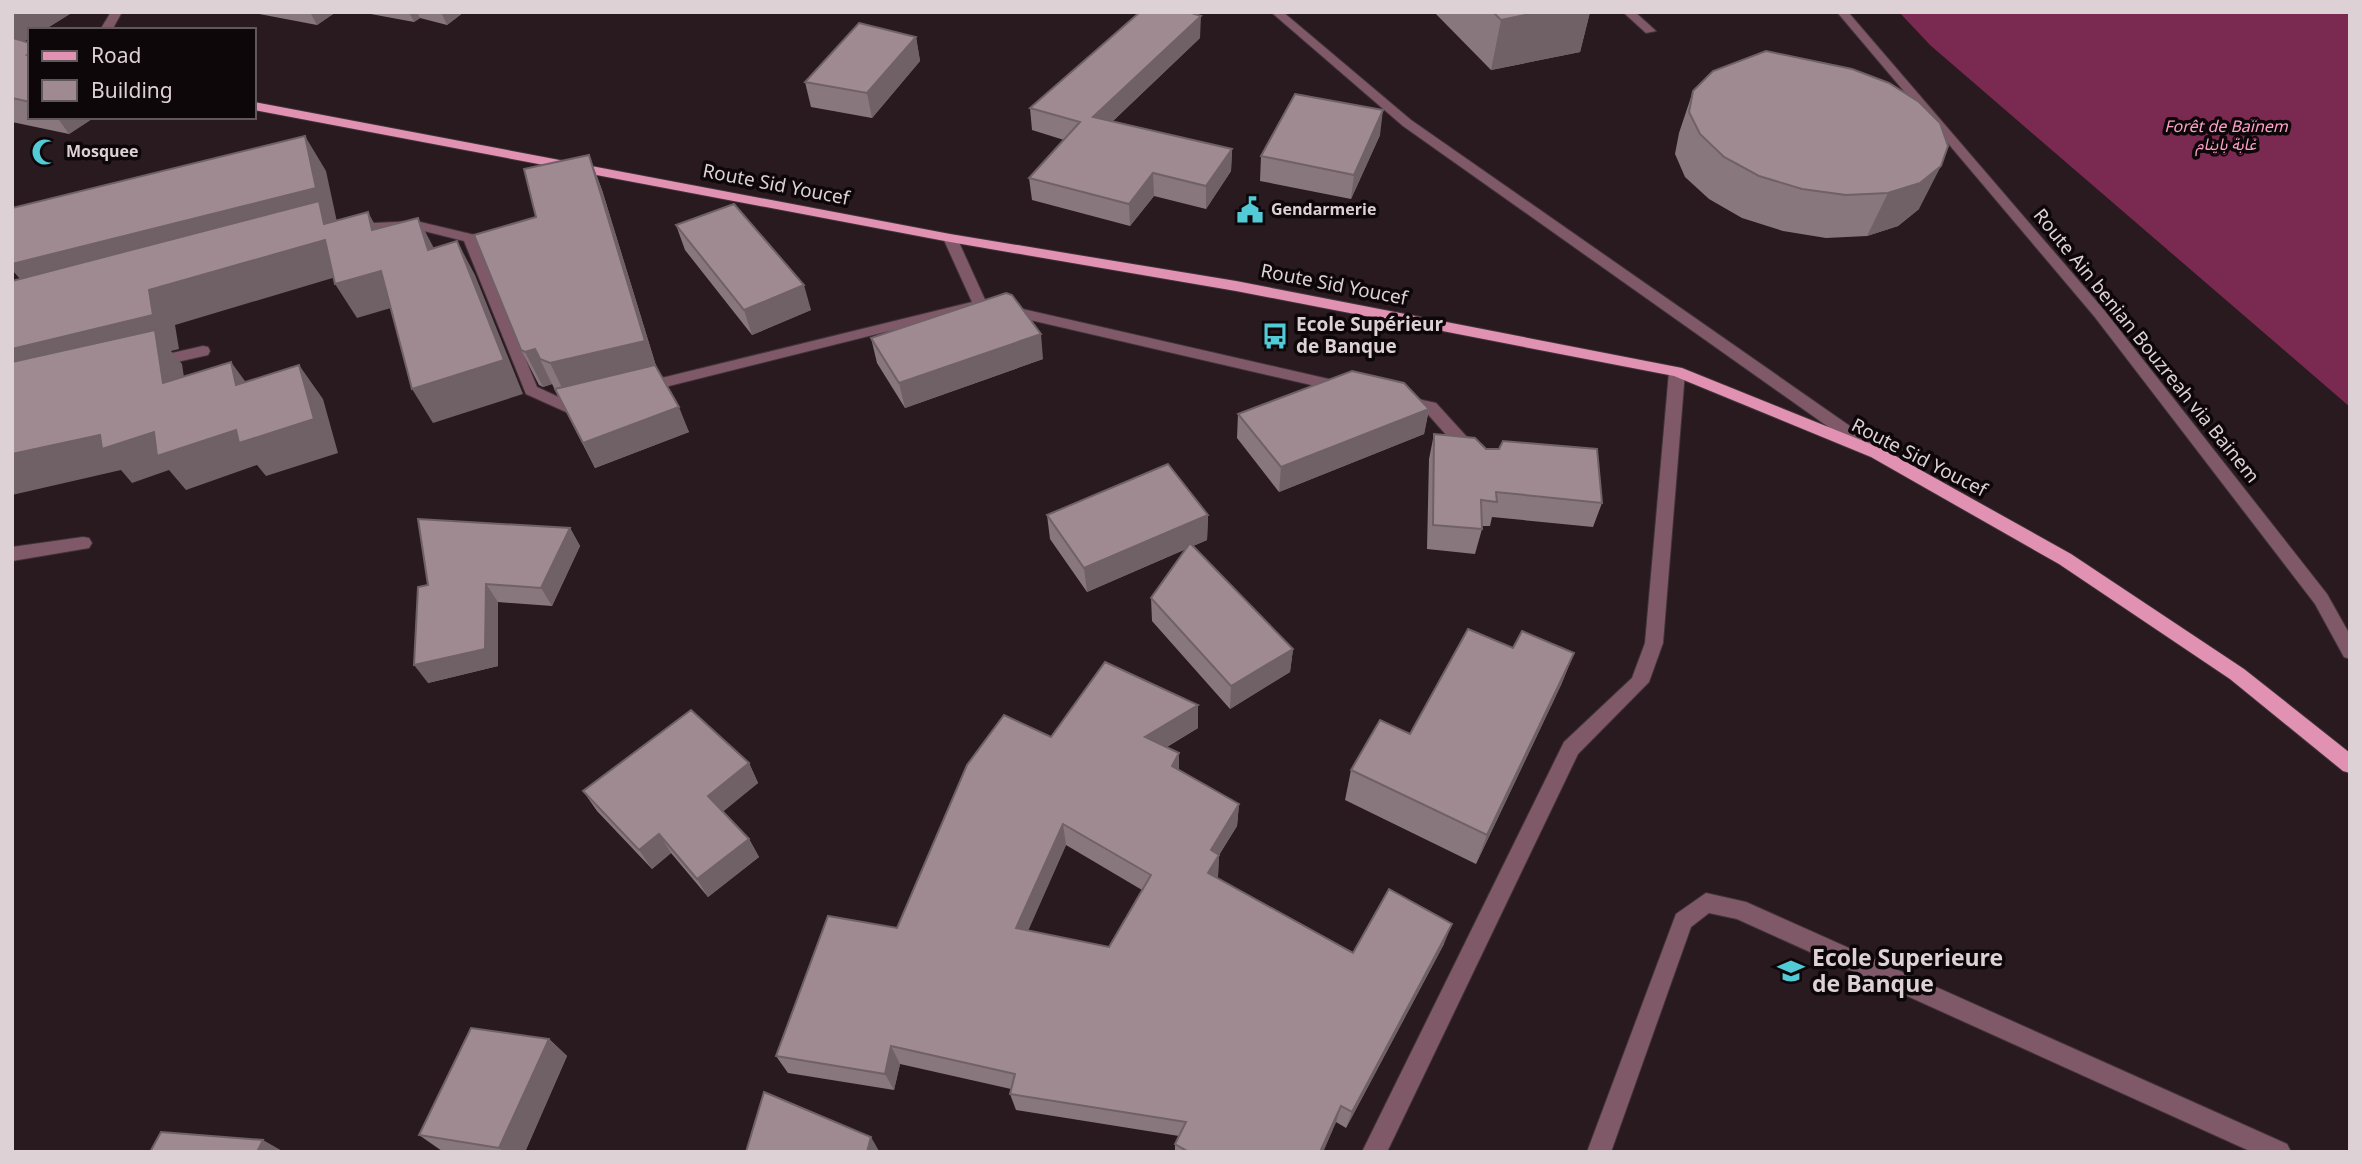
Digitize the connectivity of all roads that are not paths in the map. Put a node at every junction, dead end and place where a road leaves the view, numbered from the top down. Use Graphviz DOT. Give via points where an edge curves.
graph roads {
  1 [pos="117,12"];
  2 [pos="1276,12"];
  3 [pos="1628,12"];
  4 [pos="1842,12"];
  5 [pos="108,28"];
  6 [pos="1650,31"];
  7 [pos="256,106"];
  8 [pos="337,229"];
  9 [pos="950,238"];
  10 [pos="980,304"];
  11 [pos="203,351"];
  12 [pos="139,366"];
  13 [pos="1677,372"];
  14 [pos="1362,391"];
  15 [pos="1389,398"];
  16 [pos="1877,453"];
  17 [pos="1486,467"];
  18 [pos="83,543"];
  19 [pos="12,554"];
  20 [pos="2350,652"];
  21 [pos="2350,765"];
  22 [pos="1374,1152"];
  23 [pos="1598,1152"];
  24 [pos="2279,1152"];
  1 -- 5 [label="street"];
  2 -- 16 [label="street" via="1407,123"];
  3 -- 6 [label="street"];
  4 -- 20 [label="street, Route Ain benian Bouzreah via Bainem" via="2099,313 2321,599"];
  7 -- 9 [label="main road, Route Sid Youcef"];
  8 -- 10 [label="street" via="416,225 470,238 531,390 566,407"];
  9 -- 10 [label="street"];
  9 -- 13 [label="main road, Route Sid Youcef" via="1236,286"];
  10 -- 14 [label="street"];
  11 -- 12 [label="street"];
  13 -- 16 [label="main road, Route Sid Youcef"];
  13 -- 22 [label="street" via="1654,643 1640,682 1571,748"];
  15 -- 17 [label="street" via="1430,407"];
  16 -- 21 [label="main road, Route Sid Youcef" via="2065,559 2237,674"];
  18 -- 19 [label="street"];
  23 -- 24 [label="street" via="1682,921 1706,904 1740,909"];
}
